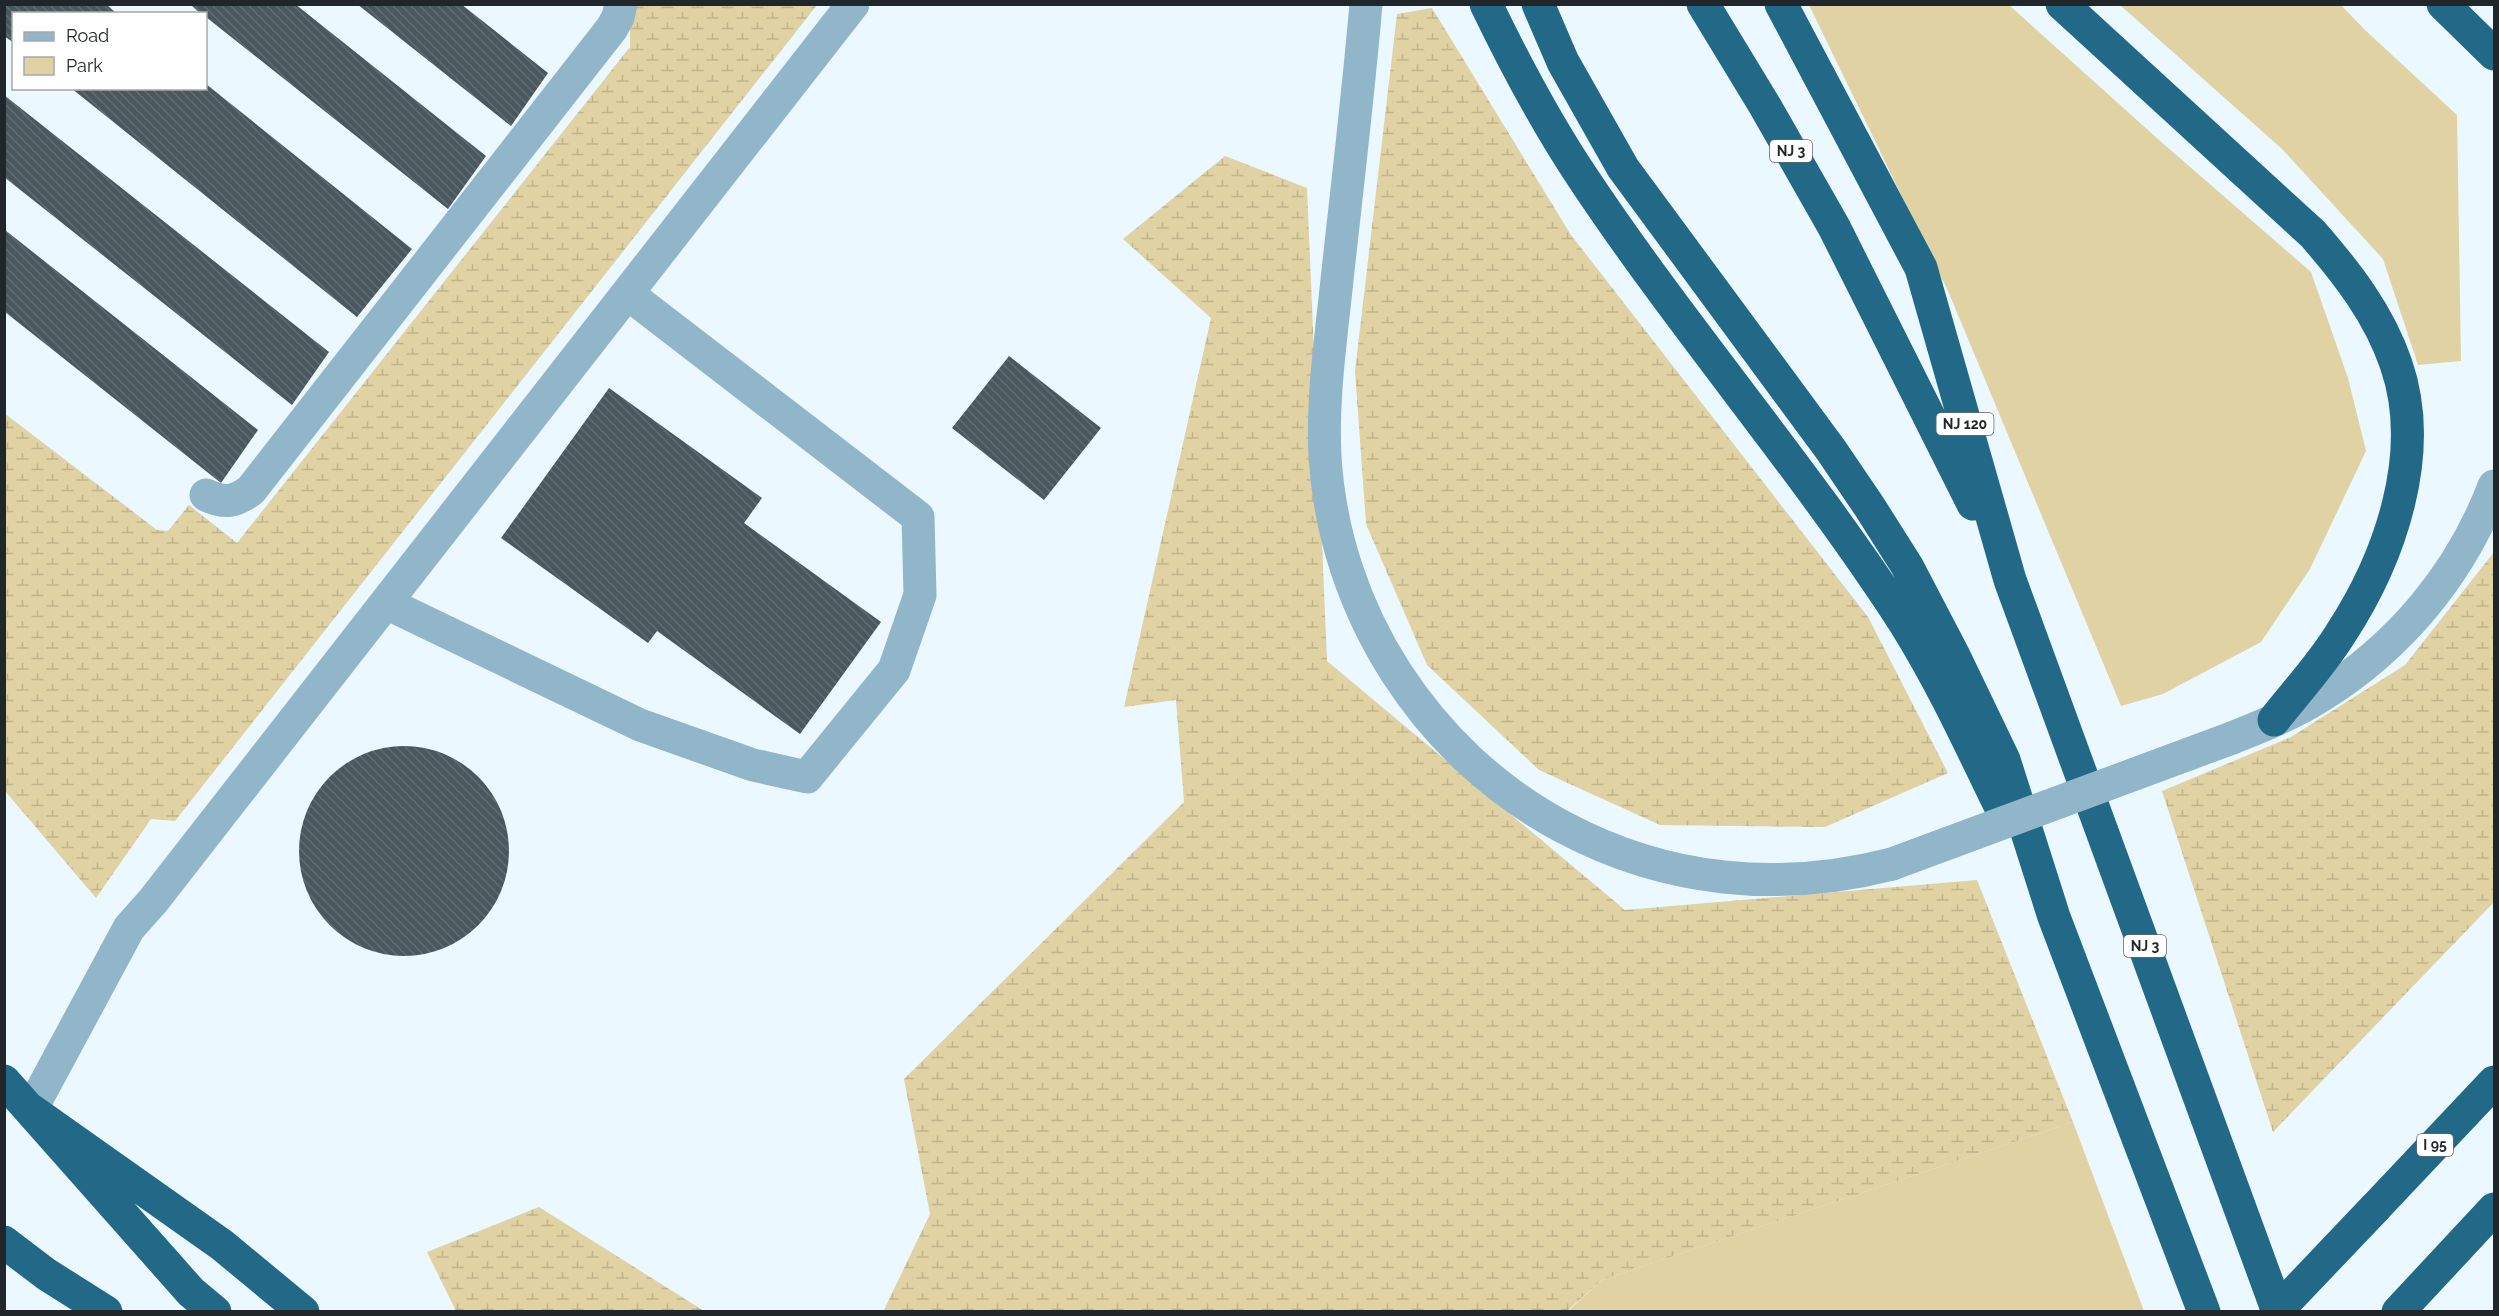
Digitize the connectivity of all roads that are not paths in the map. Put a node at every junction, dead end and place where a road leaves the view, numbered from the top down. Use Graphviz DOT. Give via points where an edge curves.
graph roads {
  1 [pos="621,4"];
  2 [pos="853,4"];
  3 [pos="1366,4"];
  4 [pos="1486,4"];
  5 [pos="1538,4"];
  6 [pos="1703,4"];
  7 [pos="1781,4"];
  8 [pos="2062,4"];
  9 [pos="2443,4"];
  10 [pos="2494,54"];
  11 [pos="628,294"];
  12 [pos="2494,486"];
  13 [pos="206,495"];
  14 [pos="2010,580"];
  15 [pos="386,603"];
  16 [pos="2274,720"];
  17 [pos="2054,917"];
  18 [pos="4,1081"];
  19 [pos="2494,1082"];
  20 [pos="31,1110"];
  21 [pos="2494,1209"];
  22 [pos="4,1242"];
  23 [pos="46,1274"];
  24 [pos="2402,1306"];
  25 [pos="85,1311"];
  26 [pos="106,1311"];
  27 [pos="215,1311"];
  28 [pos="303,1311"];
  29 [pos="2204,1311"];
  30 [pos="2277,1311"];
  1 -- 13 [label="street" via="612,28 251,490 226,502"];
  2 -- 11 [label="street"];
  3 -- 16 [label="street, bridge" via="1325,418 1325,457 1338,538 1381,646 1406,690 1456,750 1515,798 1585,839 1669,869 1753,881 1829,877 1892,864"];
  4 -- 17 [label="highway" via="1528,87 1582,177 1905,624 1958,718"];
  5 -- 17 [label="highway" via="1563,62 1623,168 1831,450 1907,566 2004,760"];
  6 -- 14 [label="highway, NJ 3" via="1834,227"];
  7 -- 14 [label="highway, NJ 120" via="1921,268"];
  8 -- 16 [label="highway" via="2313,234 2365,300 2396,364 2407,428 2404,470 2392,524 2374,572 2340,634"];
  9 -- 10 [label="highway"];
  11 -- 15 [label="street"];
  11 -- 15 [label="street" via="918,517 920,595 894,670 807,777 753,765 640,725"];
  12 -- 16 [label="street" via="2484,513 2445,579 2397,636 2346,680"];
  14 -- 30 [label="highway, NJ 3"];
  15 -- 20 [label="street" via="129,928"];
  17 -- 29 [label="highway"];
  18 -- 20 [label="highway"];
  19 -- 30 [label="highway, I 95, bridge"];
  20 -- 27 [label="highway" via="191,1292"];
  20 -- 28 [label="highway" via="222,1245"];
  21 -- 24 [label="highway"];
  22 -- 23 [label="highway"];
  23 -- 25 [label="highway"];
  23 -- 26 [label="highway"];
}
